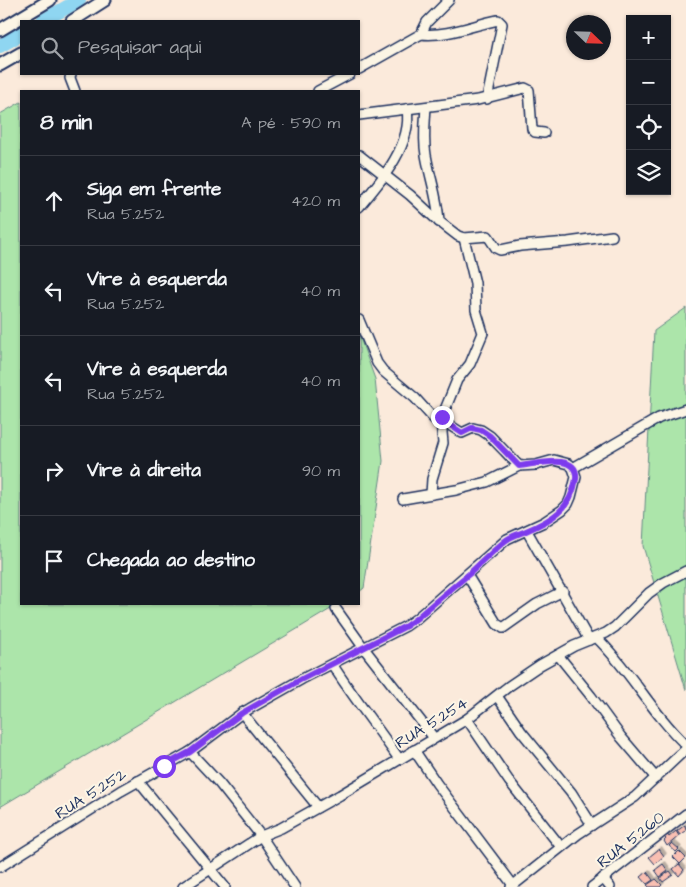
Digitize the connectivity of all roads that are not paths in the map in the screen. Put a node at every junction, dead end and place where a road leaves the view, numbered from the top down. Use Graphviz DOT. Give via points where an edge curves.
graph roads {
  1 [pos="50,0"];
  2 [pos="105,0"];
  3 [pos="448,0"];
  4 [pos="74,20"];
  5 [pos="0,30"];
  6 [pos="421,34"];
  7 [pos="20,54"];
  8 [pos="0,65"];
  9 [pos="360,68"];
  10 [pos="71,75"];
  11 [pos="348,75"];
  12 [pos="75,90"];
  13 [pos="321,90"];
  14 [pos="487,99"];
  15 [pos="426,107"];
  16 [pos="407,109"];
  17 [pos="360,114"];
  18 [pos="544,133"];
  19 [pos="360,156"];
  20 [pos="386,175"];
  21 [pos="360,205"];
  22 [pos="439,222"];
  23 [pos="612,236"];
  24 [pos="464,238"];
  25 [pos="360,322"];
  26 [pos="686,409"];
  27 [pos="441,422"];
  28 [pos="519,466"];
  29 [pos="574,468"];
  30 [pos="431,494"];
  31 [pos="403,499"];
  32 [pos="527,530"];
  33 [pos="686,571"];
  34 [pos="467,575"];
  35 [pos="563,591"];
  36 [pos="336,609"];
  37 [pos="593,639"];
  38 [pos="363,647"];
  39 [pos="558,655"];
  40 [pos="332,664"];
  41 [pos="497,696"];
  42 [pos="242,713"];
  43 [pos="467,719"];
  44 [pos="434,738"];
  45 [pos="686,744"];
  46 [pos="686,749"];
  47 [pos="414,750"];
  48 [pos="190,752"];
  49 [pos="399,760"];
  50 [pos="656,778"];
  51 [pos="138,782"];
  52 [pos="318,807"];
  53 [pos="686,814"];
  54 [pos="592,825"];
  55 [pos="261,836"];
  56 [pos="561,848"];
  57 [pos="0,867"];
  58 [pos="210,868"];
  59 [pos="603,878"];
  60 [pos="512,886"];
  61 [pos="183,887"];
  62 [pos="225,887"];
  63 [pos="295,887"];
  64 [pos="592,887"];
  65 [pos="610,887"];
  1 -- 5 [label="main road"];
  2 -- 4 [label="main road"];
  3 -- 6 [label="street" via="427,22"];
  6 -- 9 [label="street"];
  6 -- 14 [label="street" via="445,33 500,21"];
  7 -- 8 [label="main road"];
  10 -- 12 [label="street"];
  11 -- 13 [label="street"];
  14 -- 15 [label="street"];
  14 -- 18 [label="street" via="527,88 532,129"];
  15 -- 16 [label="street"];
  15 -- 22 [label="street" via="424,140"];
  16 -- 17 [label="street"];
  16 -- 20 [label="street" via="406,132"];
  19 -- 20 [label="street"];
  20 -- 21 [label="street"];
  20 -- 22 [label="street"];
  22 -- 24 [label="street"];
  23 -- 24 [label="street" via="500,250 488,236"];
  24 -- 27 [label="street" via="483,333 470,364 457,380"];
  25 -- 27 [label="street" via="383,371"];
  26 -- 29 [label="street" via="659,418"];
  27 -- 28 [label="street" via="462,433 472,428 487,433"];
  27 -- 30 [label="street" via="443,443"];
  28 -- 29 [label="street" via="554,460"];
  28 -- 30 [label="street" via="487,482"];
  29 -- 32 [label="street, RUA 5.252" via="576,477 568,504 551,518"];
  30 -- 31 [label="street"];
  32 -- 34 [label="street, RUA 5.252" via="507,539"];
  32 -- 35 [label="street"];
  33 -- 37 [label="street, RUA 5.254" via="662,583 615,627"];
  34 -- 35 [label="street" via="497,624 503,628 537,604"];
  34 -- 38 [label="street, RUA 5.252" via="417,618"];
  35 -- 37 [label="street"];
  36 -- 38 [label="street"];
  37 -- 39 [label="street, RUA 5.254"];
  37 -- 45 [label="street" via="612,653 670,730"];
  38 -- 40 [label="street, RUA 5.252"];
  38 -- 44 [label="street"];
  39 -- 41 [label="street, RUA 5.254"];
  39 -- 50 [label="street"];
  40 -- 42 [label="street, RUA 5.252"];
  40 -- 49 [label="street"];
  41 -- 43 [label="street, RUA 5.254"];
  41 -- 54 [label="street" via="571,792"];
  42 -- 48 [label="street, RUA 5.252"];
  42 -- 52 [label="street"];
  43 -- 44 [label="street, RUA 5.254"];
  43 -- 56 [label="street" via="509,781"];
  44 -- 47 [label="street, RUA 5.254"];
  46 -- 50 [label="street"];
  47 -- 49 [label="street, RUA 5.254"];
  47 -- 60 [label="street"];
  48 -- 51 [label="street, RUA 5.252"];
  48 -- 55 [label="street"];
  49 -- 52 [label="street, RUA 5.254"];
  50 -- 54 [label="street" via="636,797"];
  51 -- 57 [label="street, RUA 5.252"];
  51 -- 58 [label="street"];
  52 -- 55 [label="street, RUA 5.254"];
  53 -- 59 [label="street, RUA 5.260"];
  54 -- 56 [label="street"];
  55 -- 58 [label="street, RUA 5.254"];
  55 -- 63 [label="street"];
  56 -- 60 [label="street"];
  58 -- 61 [label="street, RUA 5.254"];
  58 -- 62 [label="street"];
  59 -- 64 [label="street, RUA 5.260"];
  59 -- 65 [label="street"];
}
